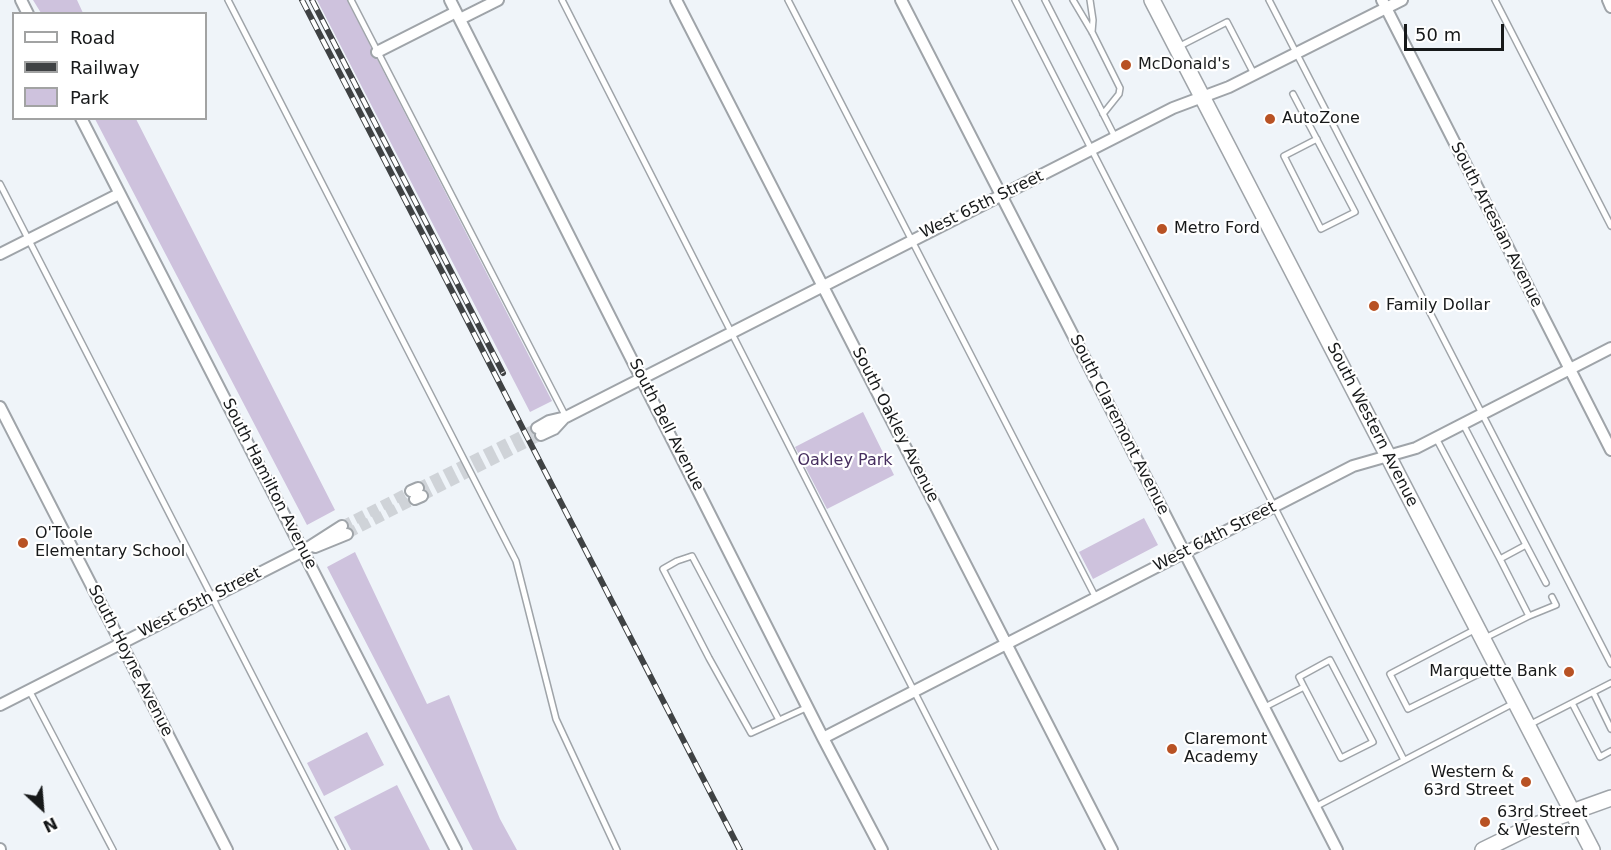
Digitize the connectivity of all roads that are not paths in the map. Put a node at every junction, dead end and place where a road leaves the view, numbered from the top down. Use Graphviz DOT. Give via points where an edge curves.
graph roads {
  1 [pos="228,0"];
  2 [pos="351,0"];
  3 [pos="450,0"];
  4 [pos="498,0"];
  5 [pos="562,0"];
  6 [pos="676,0"];
  7 [pos="788,0"];
  8 [pos="901,0"];
  9 [pos="1015,0"];
  10 [pos="1045,0"];
  11 [pos="1073,0"];
  12 [pos="1090,0"];
  13 [pos="1152,0"];
  14 [pos="1269,0"];
  15 [pos="1402,0"];
  16 [pos="1495,0"];
  17 [pos="1608,0"];
  18 [pos="1384,4"];
  19 [pos="1611,7"];
  20 [pos="458,16"];
  21 [pos="1092,32"];
  22 [pos="1176,48"];
  23 [pos="377,51"];
  24 [pos="1296,53"];
  25 [pos="1254,74"];
  26 [pos="1293,94"];
  27 [pos="1201,96"];
  28 [pos="1103,114"];
  29 [pos="82,120"];
  30 [pos="1115,138"];
  31 [pos="1317,139"];
  32 [pos="1092,150"];
  33 [pos="0,184"];
  34 [pos="119,194"];
  35 [pos="1002,196"];
  36 [pos="1611,226"];
  37 [pos="28,239"];
  38 [pos="911,241"];
  39 [pos="0,254"];
  40 [pos="823,285"];
  41 [pos="730,332"];
  42 [pos="1611,348"];
  43 [pos="1569,369"];
  44 [pos="643,378"];
  45 [pos="0,407"];
  46 [pos="1481,414"];
  47 [pos="566,417"];
  48 [pos="1463,424"];
  49 [pos="539,431"];
  50 [pos="1436,438"];
  51 [pos="1611,450"];
  52 [pos="1389,456"];
  53 [pos="1274,507"];
  54 [pos="345,530"];
  55 [pos="1526,545"];
  56 [pos="303,551"];
  57 [pos="1184,553"];
  58 [pos="1500,559"];
  59 [pos="1546,583"];
  60 [pos="212,597"];
  61 [pos="1552,597"];
  62 [pos="1096,598"];
  63 [pos="1529,616"];
  64 [pos="1480,634"];
  65 [pos="121,643"];
  66 [pos="1007,644"];
  67 [pos="1611,664"];
  68 [pos="1497,665"];
  69 [pos="1611,683"];
  70 [pos="1304,687"];
  71 [pos="29,690"];
  72 [pos="915,691"];
  73 [pos="1593,692"];
  74 [pos="1516,702"];
  75 [pos="1572,703"];
  76 [pos="0,705"];
  77 [pos="808,707"];
  78 [pos="1263,708"];
  79 [pos="779,720"];
  80 [pos="1528,726"];
  81 [pos="1611,729"];
  82 [pos="823,738"];
  83 [pos="1611,751"];
  84 [pos="1404,760"];
  85 [pos="1611,798"];
  86 [pos="1315,807"];
  87 [pos="1573,812"];
  88 [pos="113,850"];
  89 [pos="227,850"];
  90 [pos="342,850"];
  91 [pos="456,850"];
  92 [pos="617,850"];
  93 [pos="882,850"];
  94 [pos="995,850"];
  95 [pos="1113,850"];
  96 [pos="1337,850"];
  97 [pos="1483,850"];
  98 [pos="1592,850"];
  1 -- 92 [label="lane" via="516,561 556,719"];
  2 -- 23 [label="lane"];
  3 -- 20 [label="street, South Bell Avenue"];
  4 -- 20 [label="street"];
  5 -- 41 [label="lane"];
  6 -- 40 [label="street, South Oakley Avenue"];
  7 -- 38 [label="lane"];
  8 -- 35 [label="street, South Claremont Avenue"];
  9 -- 32 [label="lane"];
  10 -- 28 [label="lane"];
  11 -- 21 [label="lane"];
  12 -- 21 [label="lane"];
  13 -- 22 [label="main road, South Western Avenue"];
  14 -- 24 [label="lane"];
  15 -- 18 [label="street, West 65th Street"];
  16 -- 36 [label="lane"];
  17 -- 19 [label="street"];
  18 -- 24 [label="street, West 65th Street"];
  18 -- 43 [label="street, South Artesian Avenue"];
  20 -- 23 [label="street"];
  20 -- 44 [label="street, South Bell Avenue"];
  21 -- 28 [label="lane" via="1120,88"];
  22 -- 25 [label="lane" via="1227,22"];
  22 -- 27 [label="main road, South Western Avenue"];
  23 -- 47 [label="lane"];
  24 -- 25 [label="street, West 65th Street"];
  24 -- 46 [label="lane"];
  25 -- 27 [label="street, West 65th Street"];
  26 -- 31 [label="lane"];
  27 -- 30 [label="street, West 65th Street"];
  27 -- 52 [label="main road, South Western Avenue"];
  28 -- 30 [label="lane"];
  29 -- 34 [label="street, South Hamilton Avenue"];
  30 -- 32 [label="street, West 65th Street"];
  31 -- 31 [label="lane" via="1354,212 1321,228 1284,156"];
  32 -- 35 [label="street, West 65th Street"];
  32 -- 53 [label="lane"];
  33 -- 37 [label="lane"];
  34 -- 37 [label="street"];
  34 -- 56 [label="street, South Hamilton Avenue"];
  35 -- 38 [label="street, West 65th Street"];
  35 -- 57 [label="street, South Claremont Avenue"];
  37 -- 39 [label="street"];
  37 -- 60 [label="lane"];
  38 -- 40 [label="street, West 65th Street"];
  38 -- 62 [label="lane"];
  40 -- 41 [label="street, West 65th Street"];
  40 -- 66 [label="street, South Oakley Avenue"];
  41 -- 44 [label="street, West 65th Street"];
  41 -- 72 [label="lane"];
  42 -- 43 [label="street, West 64th Street"];
  43 -- 46 [label="street, West 64th Street"];
  43 -- 51 [label="street, South Artesian Avenue"];
  44 -- 47 [label="street, West 65th Street"];
  44 -- 77 [label="street, South Bell Avenue"];
  45 -- 65 [label="street, South Hoyne Avenue"];
  46 -- 48 [label="street, West 64th Street"];
  46 -- 67 [label="lane"];
  47 -- 49 [label="street, West 65th Street" via="549,421"];
  48 -- 50 [label="street, West 64th Street"];
  48 -- 55 [label="lane"];
  50 -- 52 [label="street, West 64th Street"];
  50 -- 58 [label="lane"];
  52 -- 53 [label="street, West 64th Street" via="1353,466"];
  52 -- 64 [label="main road, South Western Avenue"];
  53 -- 57 [label="street, West 64th Street"];
  53 -- 84 [label="lane"];
  54 -- 56 [label="street, West 65th Street" via="333,541"];
  55 -- 58 [label="lane"];
  55 -- 59 [label="lane"];
  56 -- 60 [label="street, West 65th Street"];
  56 -- 91 [label="street, South Hamilton Avenue"];
  57 -- 62 [label="street, West 64th Street"];
  57 -- 78 [label="street, South Claremont Avenue"];
  58 -- 63 [label="lane"];
  60 -- 65 [label="street, West 65th Street"];
  60 -- 90 [label="lane"];
  61 -- 63 [label="lane" via="1557,605"];
  62 -- 66 [label="street, West 64th Street"];
  63 -- 64 [label="lane"];
  64 -- 68 [label="main road, South Western Avenue"];
  64 -- 68 [label="lane" via="1390,674 1408,709"];
  65 -- 71 [label="street, West 65th Street"];
  65 -- 89 [label="street, South Hoyne Avenue"];
  66 -- 72 [label="street, West 64th Street"];
  66 -- 95 [label="street, South Oakley Avenue"];
  68 -- 74 [label="main road, South Western Avenue"];
  69 -- 73 [label="lane"];
  70 -- 70 [label="lane" via="1299,677 1330,660 1373,742 1341,758"];
  70 -- 78 [label="lane"];
  71 -- 76 [label="street, West 65th Street"];
  71 -- 88 [label="lane"];
  72 -- 82 [label="street, West 64th Street"];
  72 -- 94 [label="lane"];
  73 -- 75 [label="lane"];
  73 -- 81 [label="lane"];
  74 -- 80 [label="main road, South Western Avenue"];
  74 -- 84 [label="lane"];
  75 -- 80 [label="lane"];
  75 -- 83 [label="lane" via="1600,756"];
  77 -- 79 [label="lane"];
  77 -- 82 [label="street, South Bell Avenue"];
  78 -- 86 [label="street, South Claremont Avenue"];
  79 -- 79 [label="lane" via="751,733 663,569 692,556"];
  80 -- 87 [label="main road, South Western Avenue"];
  82 -- 93 [label="street, South Bell Avenue"];
  84 -- 86 [label="lane"];
  85 -- 87 [label="main road"];
  86 -- 96 [label="street, South Claremont Avenue"];
  87 -- 97 [label="main road" via="1530,826"];
  87 -- 98 [label="main road, South Western Avenue"];
}
